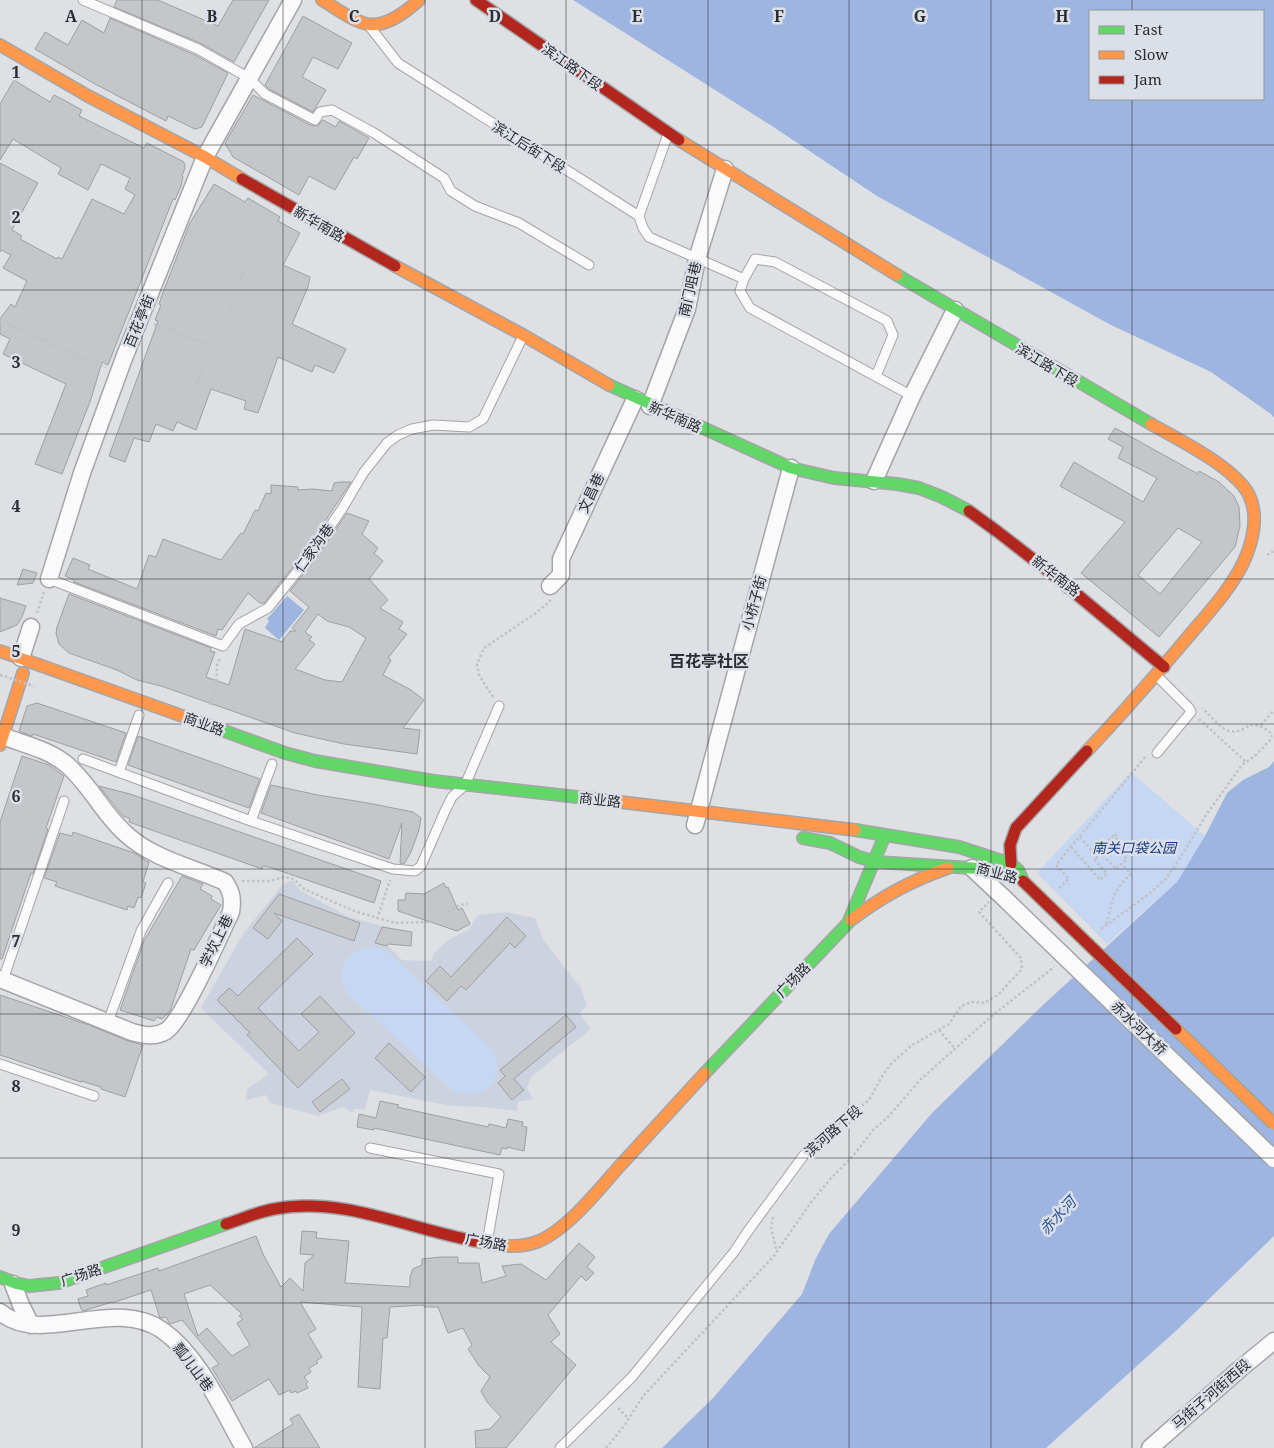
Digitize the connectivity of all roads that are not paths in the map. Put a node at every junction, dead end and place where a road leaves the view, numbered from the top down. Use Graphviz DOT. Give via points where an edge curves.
graph roads {
  1 [pos="83,0"];
  2 [pos="292,0"];
  3 [pos="322,0"];
  4 [pos="419,0"];
  5 [pos="476,0"];
  6 [pos="367,24"];
  7 [pos="0,45"];
  8 [pos="249,78"];
  9 [pos="668,133"];
  10 [pos="205,157"];
  11 [pos="725,169"];
  12 [pos="639,216"];
  13 [pos="697,259"];
  14 [pos="589,265"];
  15 [pos="744,279"];
  16 [pos="955,310"];
  17 [pos="523,335"];
  18 [pos="876,376"];
  19 [pos="912,396"];
  20 [pos="635,398"];
  21 [pos="650,406"];
  22 [pos="791,468"];
  23 [pos="874,481"];
  24 [pos="49,579"];
  25 [pos="552,592"];
  26 [pos="32,627"];
  27 [pos="0,651"];
  28 [pos="1160,671"];
  29 [pos="24,672"];
  30 [pos="499,706"];
  31 [pos="139,715"];
  32 [pos="1,739"];
  33 [pos="1154,752"];
  34 [pos="83,759"];
  35 [pos="272,764"];
  36 [pos="118,772"];
  37 [pos="465,785"];
  38 [pos="438,796"];
  39 [pos="452,797"];
  40 [pos="471,800"];
  41 [pos="64,801"];
  42 [pos="251,820"];
  43 [pos="697,822"];
  44 [pos="1022,822"];
  45 [pos="884,835"];
  46 [pos="792,836"];
  47 [pos="1001,837"];
  48 [pos="986,844"];
  49 [pos="959,847"];
  50 [pos="875,862"];
  51 [pos="965,866"];
  52 [pos="1006,871"];
  53 [pos="1023,881"];
  54 [pos="168,883"];
  55 [pos="848,923"];
  56 [pos="2,980"];
  57 [pos="108,1022"];
  58 [pos="0,1064"];
  59 [pos="94,1096"];
  60 [pos="1274,1124"];
  61 [pos="370,1148"];
  62 [pos="804,1155"];
  63 [pos="1274,1159"];
  64 [pos="487,1243"];
  65 [pos="6,1281"];
  66 [pos="0,1312"];
  67 [pos="31,1325"];
  68 [pos="1274,1341"];
  69 [pos="244,1448"];
  70 [pos="560,1448"];
  71 [pos="1150,1448"];
  1 -- 8 [label="lane" via="198,49"];
  2 -- 8 [label="street, 百花亭街"];
  3 -- 6 [label="main road"];
  4 -- 6 [label="main road" via="381,23"];
  5 -- 9 [label="main road, 滨江路下段"];
  6 -- 12 [label="lane, 滨江后街下段" via="398,63"];
  7 -- 10 [label="main road, 新华南路"];
  8 -- 10 [label="street, 百花亭街"];
  8 -- 14 [label="lane" via="265,94 315,120 320,112 332,110 374,133 444,178 451,191 475,206 519,223"];
  9 -- 11 [label="main road, 滨江路下段"];
  9 -- 12 [label="lane"];
  10 -- 17 [label="main road, 新华南路" via="361,248"];
  10 -- 24 [label="street, 百花亭街" via="82,473"];
  11 -- 13 [label="street, 南门咀巷"];
  11 -- 16 [label="main road, 滨江路下段"];
  12 -- 13 [label="lane, 滨江后街下段" via="649,237"];
  13 -- 15 [label="lane, 滨江后街下段"];
  13 -- 21 [label="street, 南门咀巷" via="687,309"];
  15 -- 18 [label="lane" via="740,291 750,308"];
  15 -- 18 [label="lane" via="754,259 775,262 887,321 893,335"];
  16 -- 19 [label="street"];
  16 -- 28 [label="main road, 滨江路下段" via="1208,458 1236,476 1246,488 1254,515 1248,552 1222,596"];
  17 -- 20 [label="main road, 新华南路"];
  17 -- 24 [label="lane, 仁家沟巷" via="483,419 469,427 433,425 412,429 387,443 364,472 309,557 274,601 268,608 239,624 223,646"];
  18 -- 19 [label="lane"];
  19 -- 23 [label="street"];
  20 -- 21 [label="main road, 新华南路"];
  20 -- 25 [label="street, 文昌巷" via="561,559 561,575"];
  21 -- 22 [label="main road, 新华南路"];
  22 -- 23 [label="main road, 新华南路" via="814,475"];
  22 -- 43 [label="street, 小桥子街"];
  23 -- 28 [label="main road, 新华南路" via="930,492 977,515 1072,588"];
  26 -- 29 [label="street"];
  27 -- 29 [label="main road, 商业路"];
  28 -- 33 [label="lane" via="1191,712"];
  28 -- 44 [label="main road"];
  29 -- 32 [label="main road"];
  29 -- 37 [label="main road, 商业路" via="316,761"];
  30 -- 37 [label="lane"];
  31 -- 36 [label="lane"];
  32 -- 57 [label="street, 学坎上巷" via="32,746 65,763 109,817 141,846 225,882 230,889 231,912 175,1023 168,1030 146,1036"];
  34 -- 36 [label="lane"];
  35 -- 42 [label="lane"];
  36 -- 42 [label="lane"];
  37 -- 39 [label="lane"];
  37 -- 43 [label="main road, 商业路"];
  38 -- 39 [label="main road"];
  39 -- 40 [label="main road"];
  39 -- 42 [label="lane" via="421,866 415,871 393,869"];
  41 -- 56 [label="lane"];
  43 -- 45 [label="main road, 商业路" via="832,826"];
  44 -- 47 [label="main road"];
  44 -- 52 [label="main road" via="1010,839"];
  45 -- 49 [label="main road, 商业路"];
  45 -- 50 [label="main road, 广场路"];
  46 -- 50 [label="main road, 商业路" via="826,841"];
  48 -- 49 [label="main road"];
  49 -- 52 [label="main road, 商业路"];
  50 -- 51 [label="main road, 商业路"];
  50 -- 55 [label="main road, 广场路"];
  51 -- 52 [label="main road, 商业路"];
  51 -- 55 [label="main road" via="920,877 879,899"];
  51 -- 63 [label="street, 赤水河大桥, bridge" via="1001,895"];
  52 -- 53 [label="main road, 商业路"];
  53 -- 60 [label="main road, 赤水河大桥, bridge"];
  54 -- 57 [label="lane" via="140,931"];
  55 -- 64 [label="main road, 广场路" via="560,1229 539,1241 521,1246"];
  56 -- 57 [label="street, 学坎上巷"];
  58 -- 59 [label="lane"];
  61 -- 64 [label="lane" via="499,1174"];
  62 -- 70 [label="lane, 滨河路下段" via="734,1252 632,1377"];
  64 -- 65 [label="main road, 广场路" via="374,1215 321,1206 299,1206 249,1216 59,1283 38,1286"];
  65 -- 67 [label="street"];
  66 -- 67 [label="street, 瓢儿山巷" via="17,1322"];
  67 -- 69 [label="street, 瓢儿山巷" via="104,1318 150,1323 177,1343 193,1362"];
  68 -- 71 [label="street, 马街子河街西段"];
}
